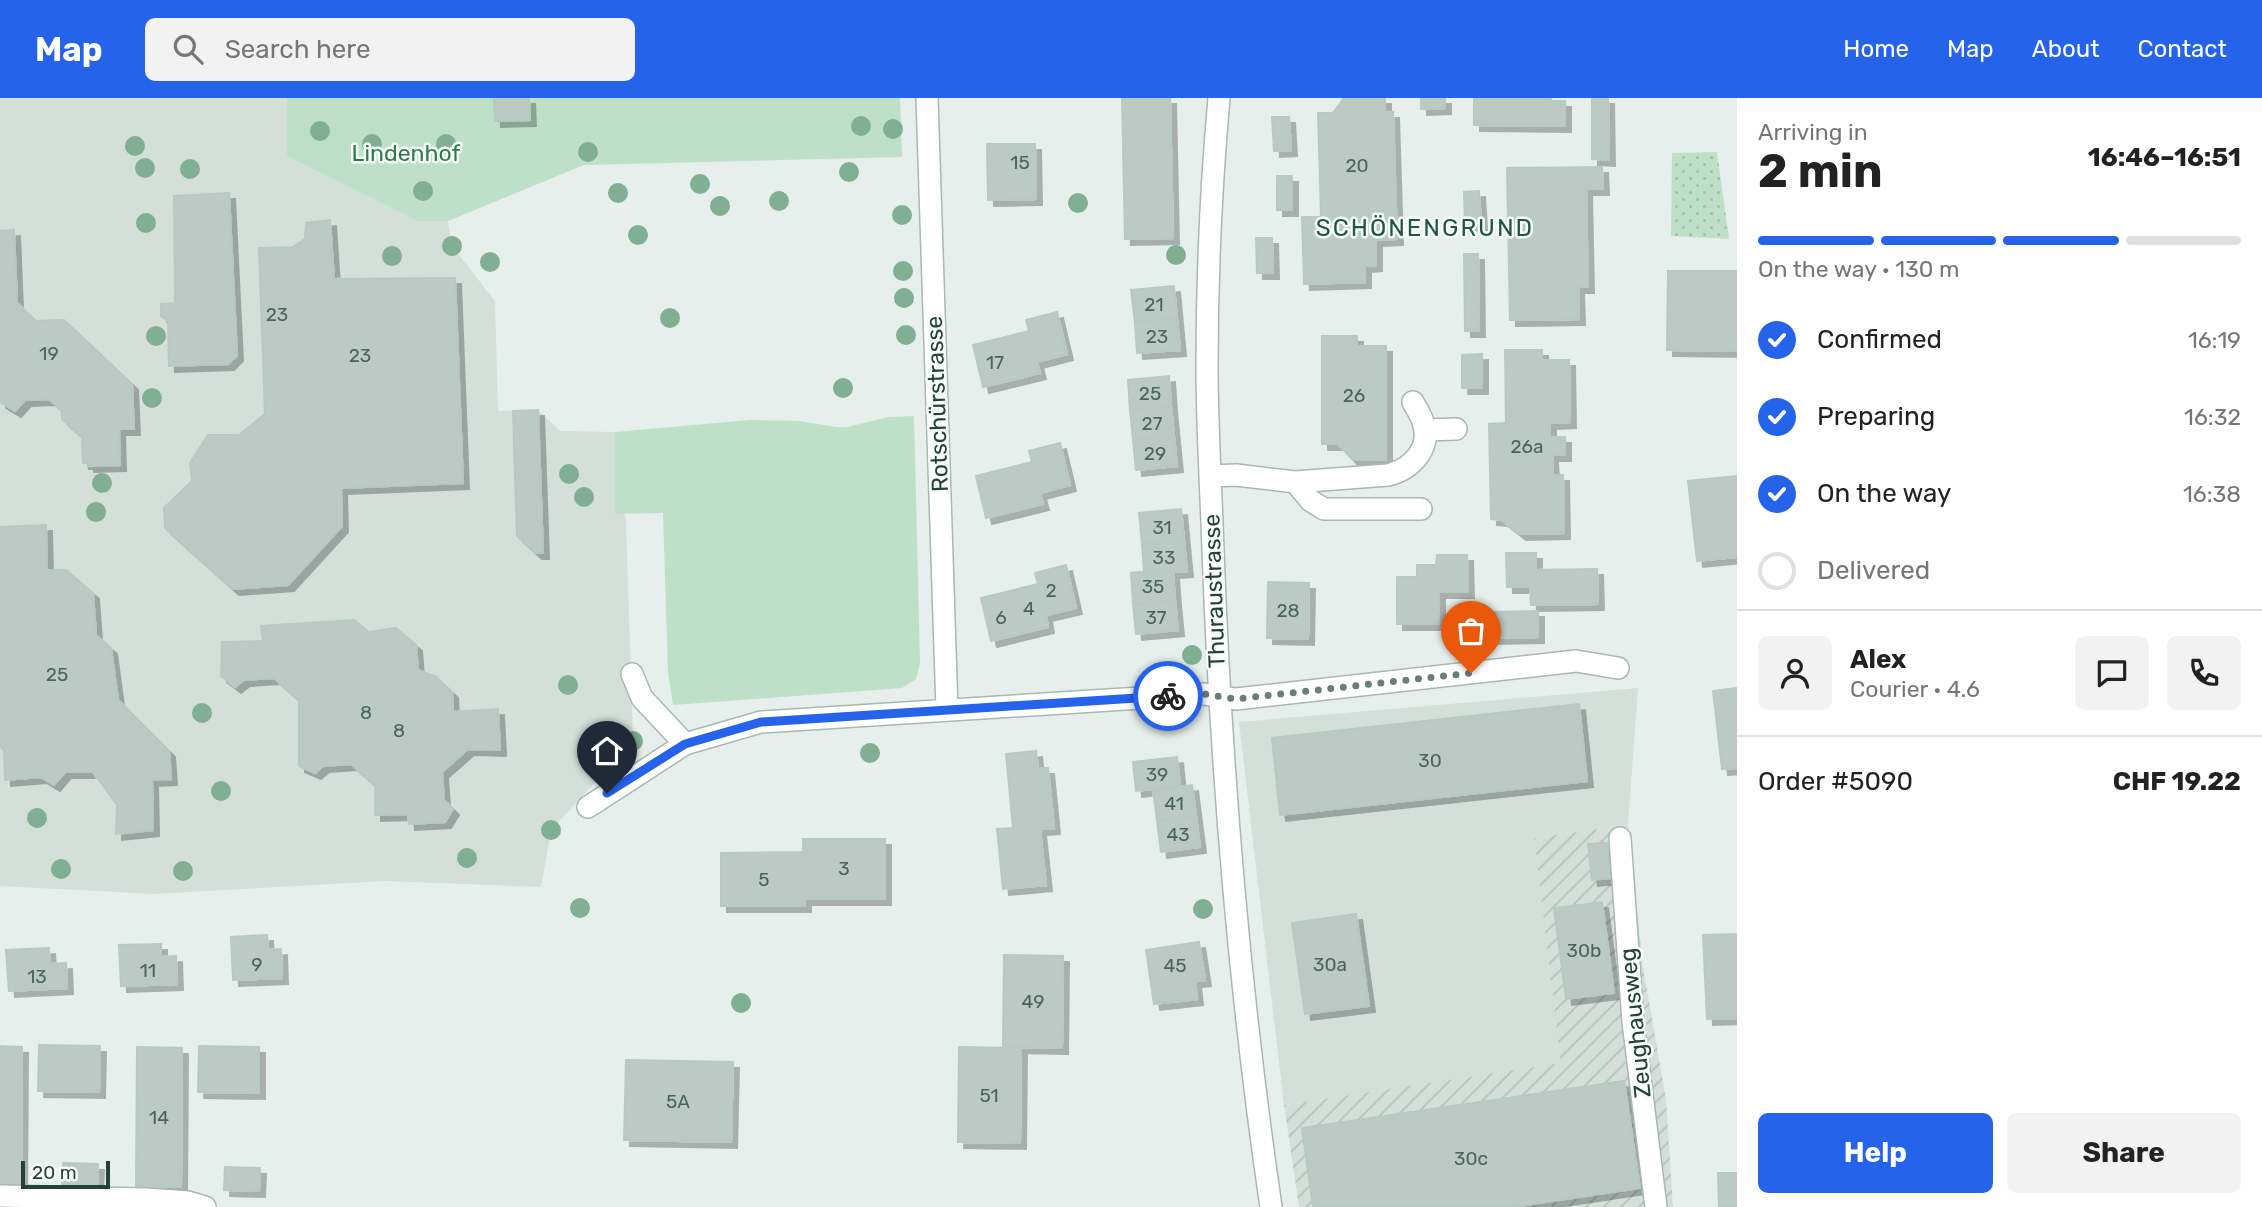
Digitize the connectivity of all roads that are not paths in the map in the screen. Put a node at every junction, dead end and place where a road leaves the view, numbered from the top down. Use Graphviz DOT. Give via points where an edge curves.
graph roads {
  1 [pos="927,98"];
  2 [pos="1219,98"];
  3 [pos="1413,402"];
  4 [pos="1457,429"];
  5 [pos="1425,430"];
  6 [pos="1210,476"];
  7 [pos="1296,482"];
  8 [pos="1421,509"];
  9 [pos="1618,668"];
  10 [pos="632,674"];
  11 [pos="1218,696"];
  12 [pos="947,710"];
  13 [pos="685,744"];
  14 [pos="588,807"];
  15 [pos="1620,838"];
  16 [pos="0,1196"];
  17 [pos="205,1207"];
  18 [pos="1271,1207"];
  19 [pos="1656,1207"];
  1 -- 12 [label="street, Rotschürstrasse"];
  2 -- 6 [label="street, Thuraustrasse" via="1209,235"];
  3 -- 5 [label="street"];
  4 -- 5 [label="street"];
  5 -- 7 [label="street" via="1420,455 1401,471"];
  6 -- 7 [label="street"];
  6 -- 11 [label="street, Thuraustrasse"];
  7 -- 8 [label="street" via="1324,509"];
  9 -- 11 [label="street" via="1576,661 1236,699"];
  10 -- 13 [label="street" via="642,698"];
  11 -- 12 [label="street"];
  11 -- 18 [label="street, Thuraustrasse" via="1234,908"];
  12 -- 13 [label="street" via="761,722"];
  13 -- 14 [label="street"];
  15 -- 19 [label="street, Zeughausweg" via="1633,1022"];
  16 -- 17 [label="street" via="146,1199"];
}
